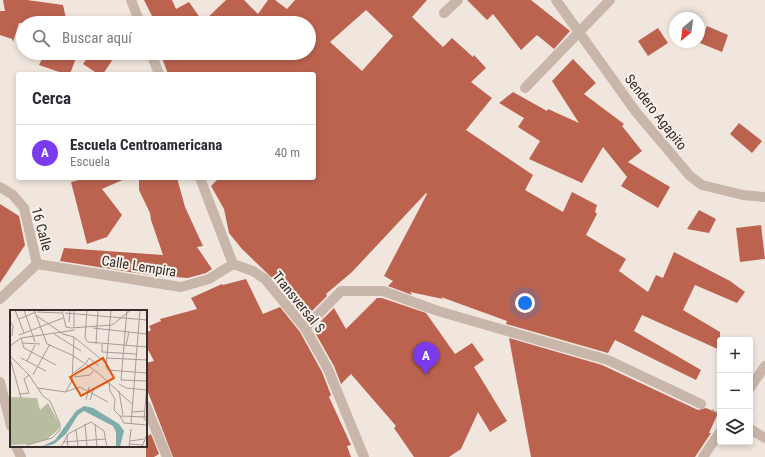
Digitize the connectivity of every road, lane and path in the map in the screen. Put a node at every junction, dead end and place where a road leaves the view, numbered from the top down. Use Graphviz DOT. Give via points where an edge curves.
graph roads {
  1 [pos="131,0"];
  2 [pos="458,0"];
  3 [pos="556,0"];
  4 [pos="610,0"];
  5 [pos="444,13"];
  6 [pos="137,16"];
  7 [pos="580,33"];
  8 [pos="154,60"];
  9 [pos="158,72"];
  10 [pos="526,88"];
  11 [pos="201,180"];
  12 [pos="0,187"];
  13 [pos="765,197"];
  14 [pos="37,264"];
  15 [pos="233,264"];
  16 [pos="0,299"];
  17 [pos="305,328"];
  18 [pos="765,366"];
  19 [pos="0,382"];
  20 [pos="753,384"];
  21 [pos="701,404"];
  22 [pos="147,408"];
  23 [pos="10,422"];
  24 [pos="753,431"];
  25 [pos="717,436"];
  26 [pos="765,438"];
  27 [pos="16,447"];
  28 [pos="21,457"];
  29 [pos="167,457"];
  30 [pos="364,457"];
  31 [pos="703,457"];
  1 -- 6 [label="street"];
  2 -- 5 [label="street"];
  3 -- 7 [label="street, Sendero Agapito"];
  4 -- 7 [label="street"];
  7 -- 10 [label="street"];
  7 -- 13 [label="street, Sendero Agapito" via="636,112 690,176 702,185"];
  8 -- 9 [label="street"];
  11 -- 15 [label="street"];
  12 -- 14 [label="street, 16 Calle" via="24,208"];
  14 -- 15 [label="street, Calle Lempira" via="181,287 209,279"];
  14 -- 16 [label="street"];
  15 -- 17 [label="street, Transversal S" via="253,271 265,279"];
  17 -- 21 [label="street" via="341,291 384,291 438,311 608,360"];
  17 -- 30 [label="street, Transversal S" via="328,369"];
  18 -- 20 [label="street"];
  19 -- 23 [label="street"];
  22 -- 29 [label="street"];
  24 -- 26 [label="street"];
  25 -- 31 [label="street"];
  27 -- 28 [label="street"];
}
